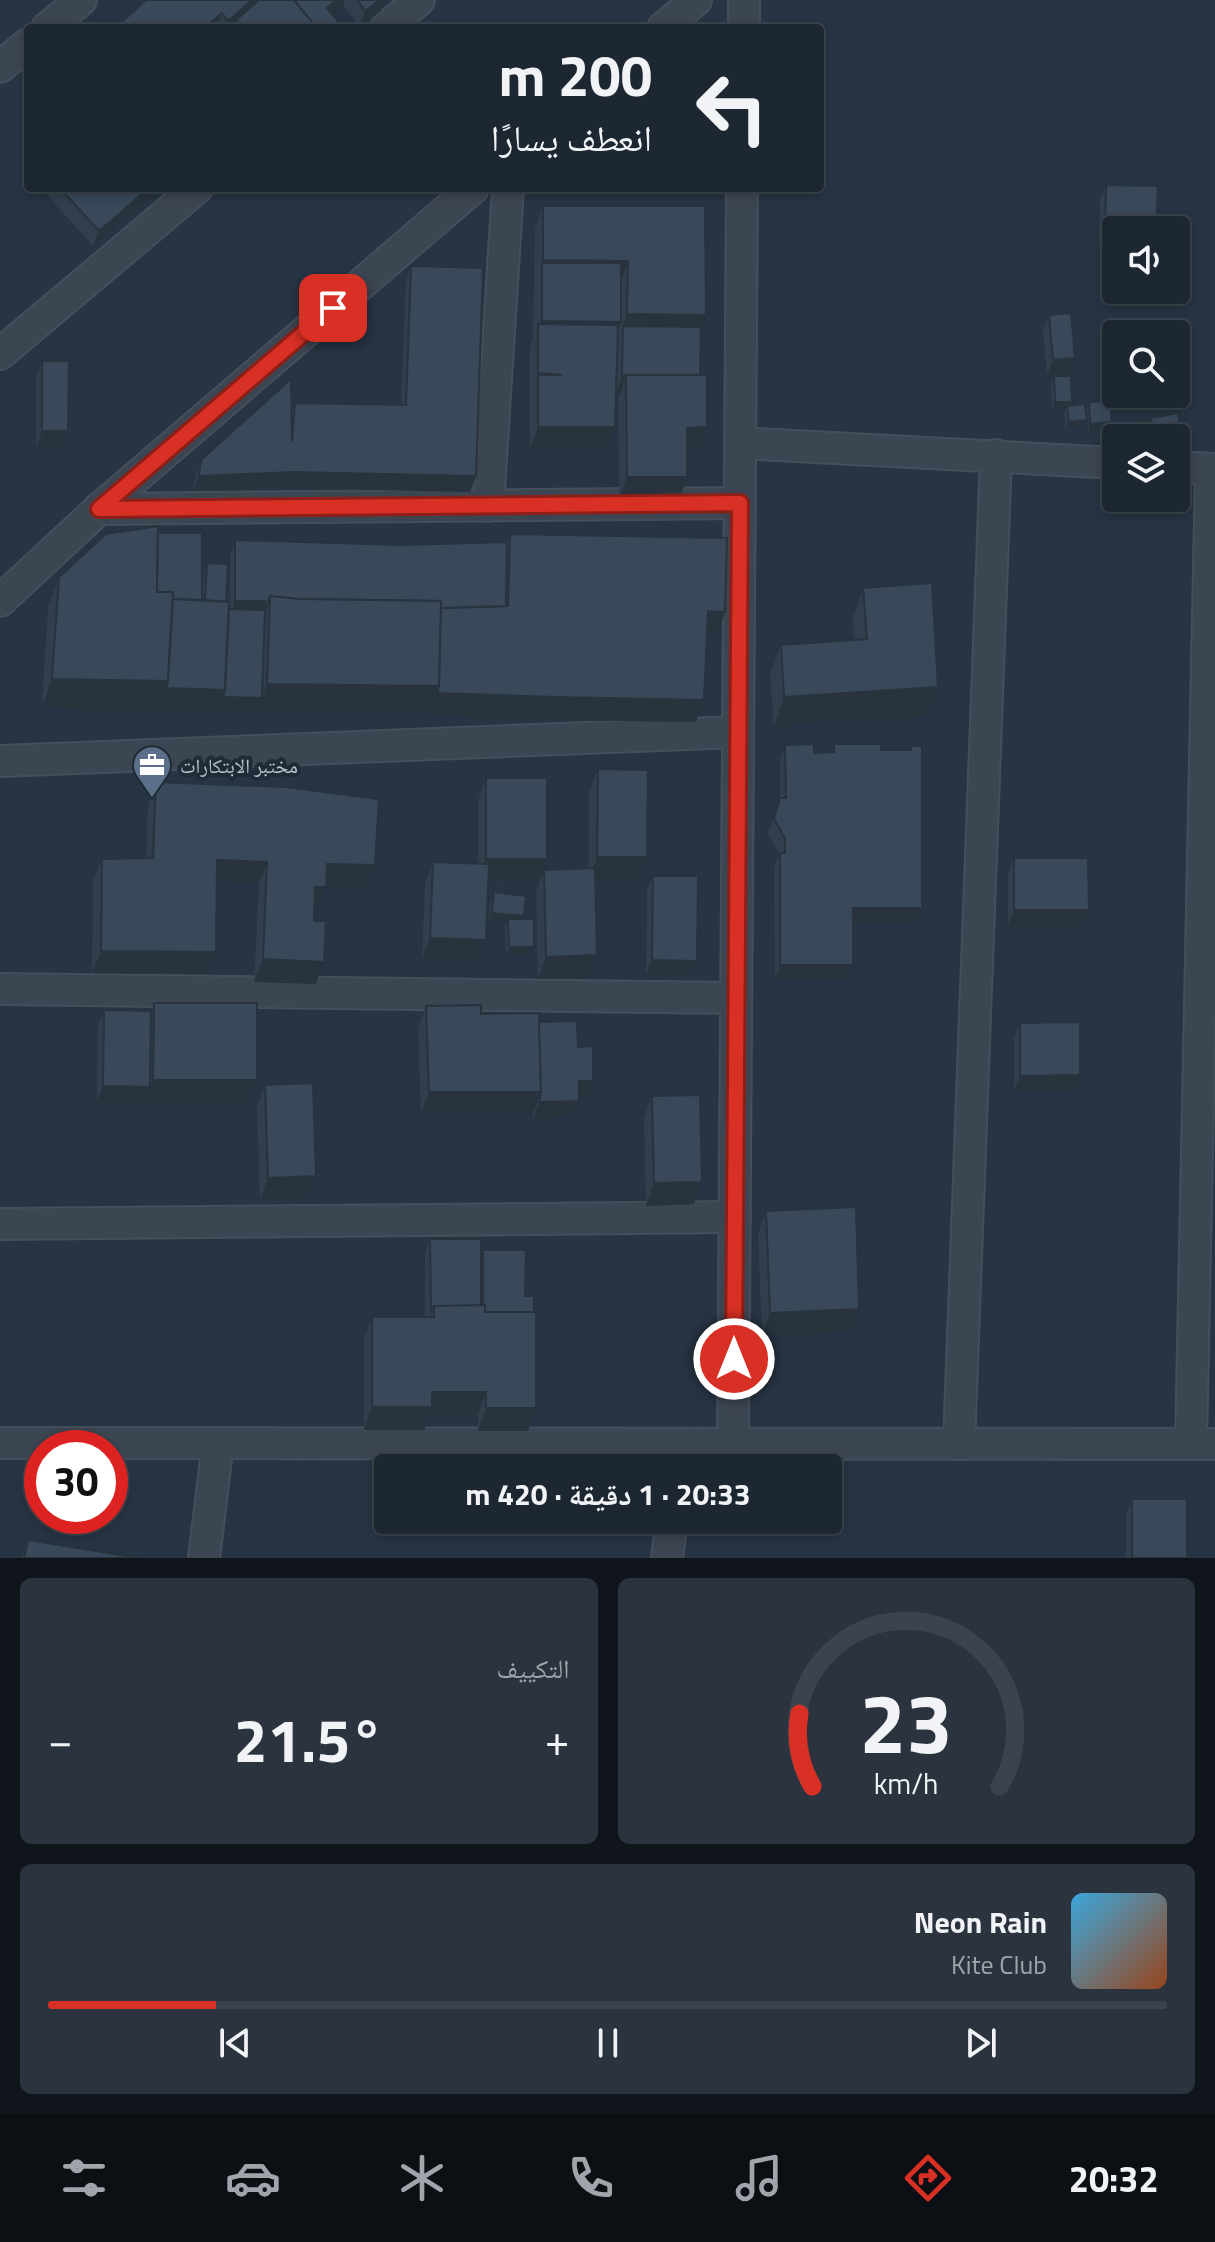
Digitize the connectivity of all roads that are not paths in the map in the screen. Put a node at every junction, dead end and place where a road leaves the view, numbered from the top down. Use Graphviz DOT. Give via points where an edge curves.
graph roads {
  1 [pos="81,0"];
  2 [pos="419,0"];
  3 [pos="696,0"];
  4 [pos="744,0"];
  5 [pos="52,24"];
  6 [pos="391,24"];
  7 [pos="668,24"];
  8 [pos="744,24"];
  9 [pos="24,47"];
  10 [pos="0,67"];
  11 [pos="192,192"];
  12 [pos="468,192"];
  13 [pos="508,192"];
  14 [pos="742,192"];
  15 [pos="0,354"];
  16 [pos="740,443"];
  17 [pos="996,455"];
  18 [pos="1102,462"];
  19 [pos="1190,468"];
  20 [pos="1213,469"];
  21 [pos="740,503"];
  22 [pos="488,506"];
  23 [pos="99,509"];
  24 [pos="0,601"];
  25 [pos="738,732"];
  26 [pos="0,761"];
  27 [pos="0,989"];
  28 [pos="736,998"];
  29 [pos="735,1217"];
  30 [pos="0,1224"];
  31 [pos="0,1443"];
  32 [pos="218,1443"];
  33 [pos="733,1444"];
  34 [pos="959,1444"];
  35 [pos="1203,1444"];
  36 [pos="609,1454"];
  37 [pos="689,1454"];
  38 [pos="670,1534"];
  39 [pos="204,1558"];
  40 [pos="667,1558"];
  1 -- 5 [label="street"];
  2 -- 6 [label="street"];
  3 -- 7 [label="street"];
  4 -- 8 [label="street"];
  9 -- 10 [label="street"];
  11 -- 15 [label="street"];
  12 -- 23 [label="street"];
  13 -- 22 [label="street"];
  14 -- 16 [label="street"];
  16 -- 17 [label="street"];
  16 -- 21 [label="street"];
  17 -- 18 [label="street"];
  17 -- 34 [label="street"];
  19 -- 20 [label="street"];
  20 -- 35 [label="street"];
  21 -- 22 [label="street"];
  21 -- 25 [label="street"];
  22 -- 23 [label="street"];
  23 -- 24 [label="street"];
  25 -- 26 [label="street"];
  25 -- 28 [label="street"];
  27 -- 28 [label="street"];
  28 -- 29 [label="street"];
  29 -- 30 [label="street"];
  29 -- 33 [label="street"];
  31 -- 32 [label="street"];
  32 -- 36 [label="street"];
  32 -- 39 [label="street"];
  33 -- 34 [label="street"];
  33 -- 37 [label="street"];
  34 -- 35 [label="street"];
  38 -- 40 [label="street"];
}
